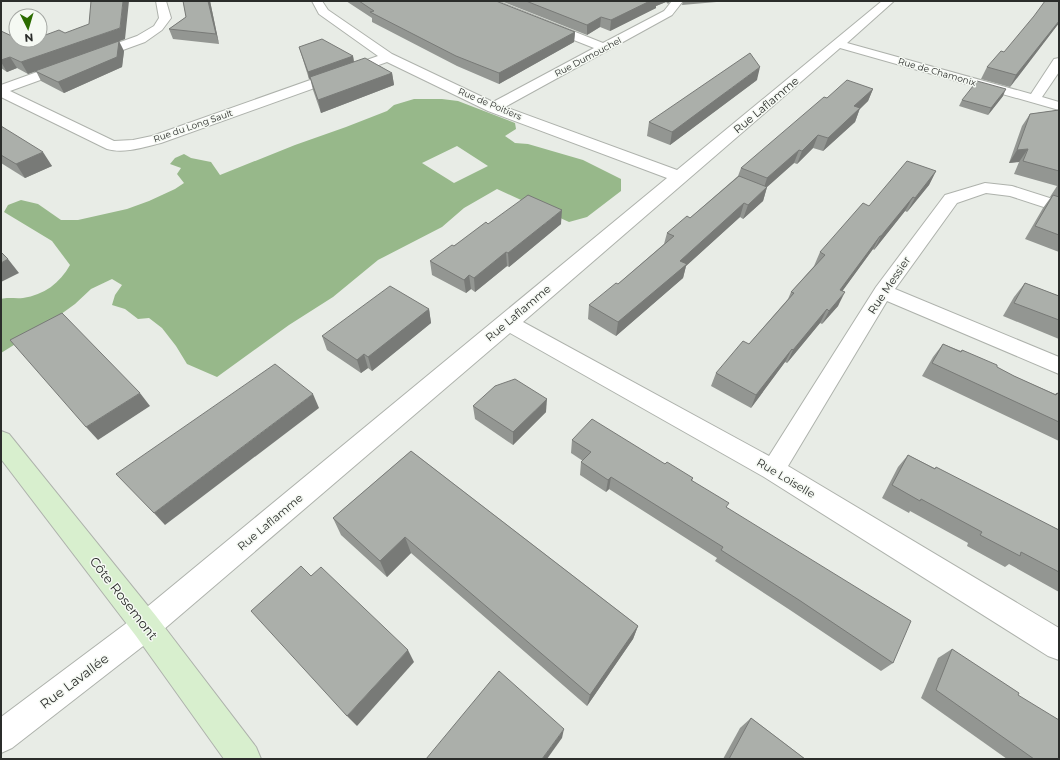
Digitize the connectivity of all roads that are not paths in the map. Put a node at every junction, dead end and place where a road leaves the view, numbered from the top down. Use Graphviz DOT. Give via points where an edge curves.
graph roads {
  1 [pos="161,1"];
  2 [pos="317,1"];
  3 [pos="490,1"];
  4 [pos="678,1"];
  5 [pos="889,1"];
  6 [pos="838,44"];
  7 [pos="605,48"];
  8 [pos="388,57"];
  9 [pos="1059,62"];
  10 [pos="1,91"];
  11 [pos="1034,99"];
  12 [pos="1059,106"];
  13 [pos="493,108"];
  14 [pos="680,177"];
  15 [pos="1059,207"];
  16 [pos="883,292"];
  17 [pos="507,322"];
  18 [pos="1059,366"];
  19 [pos="1,440"];
  20 [pos="773,470"];
  21 [pos="146,626"];
  22 [pos="1059,645"];
  23 [pos="1,737"];
  24 [pos="244,759"];
  1 -- 10 [label="street" via="165,18 158,28 141,39"];
  2 -- 8 [label="street, Rue de Poitiers" via="323,12"];
  3 -- 7 [label="street"];
  4 -- 7 [label="street, Rue Dumouchel" via="668,13"];
  5 -- 6 [label="street, Rue Laflamme"];
  6 -- 11 [label="street, Rue de Chamonix"];
  6 -- 14 [label="street, Rue Laflamme"];
  7 -- 13 [label="street, Rue Dumouchel"];
  8 -- 10 [label="street, Rue du Long Sault" via="156,140 133,145 112,146"];
  8 -- 13 [label="street, Rue de Poitiers"];
  9 -- 11 [label="street"];
  11 -- 12 [label="street, Rue de Chamonix"];
  13 -- 14 [label="street, Rue de Poitiers"];
  14 -- 17 [label="street, Rue Laflamme"];
  15 -- 16 [label="street, Rue Messier" via="1012,191 985,188 951,199"];
  16 -- 18 [label="street"];
  16 -- 20 [label="street, Rue Messier"];
  17 -- 20 [label="street, Rue Loiselle"];
  17 -- 21 [label="street, Rue Laflamme"];
  19 -- 21 [label="street, Côte Rosemont"];
  20 -- 22 [label="street, Rue Loiselle"];
  21 -- 23 [label="street, Rue Lavallée"];
  21 -- 24 [label="street, Côte Rosemont"];
}
